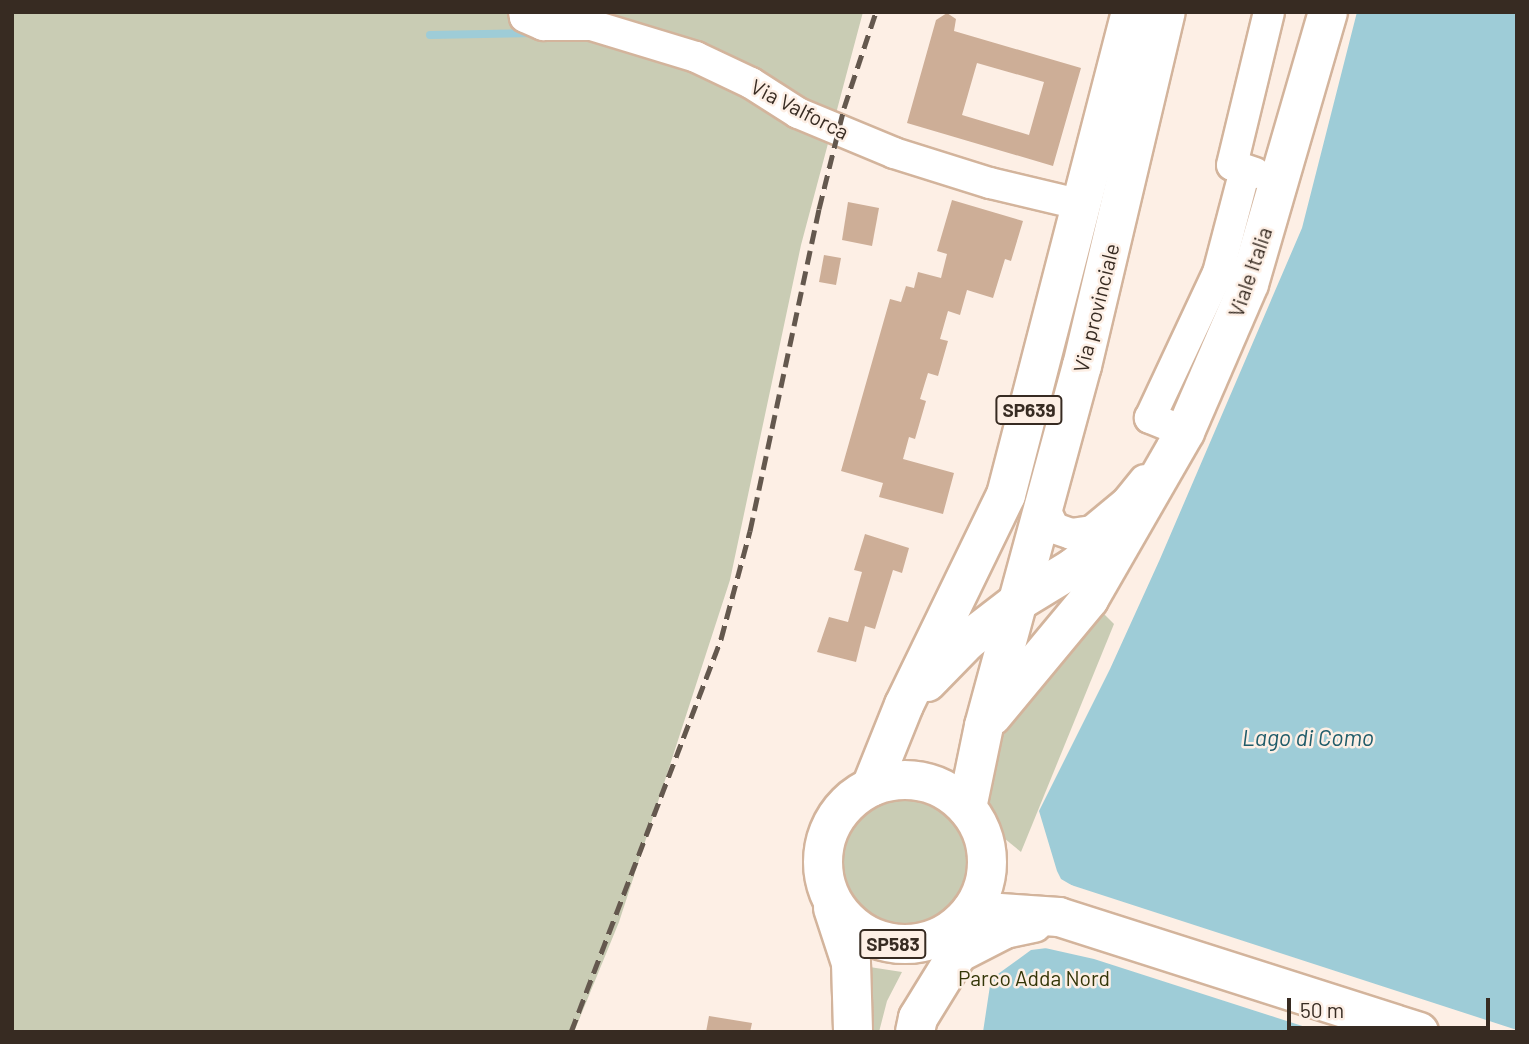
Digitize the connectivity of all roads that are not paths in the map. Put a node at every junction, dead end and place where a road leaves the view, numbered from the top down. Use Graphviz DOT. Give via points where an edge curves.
graph roads {
  1 [pos="524,12"];
  2 [pos="1130,12"];
  3 [pos="1166,12"];
  4 [pos="1269,12"];
  5 [pos="1328,12"];
  6 [pos="1262,175"];
  7 [pos="1082,205"];
  8 [pos="1185,432"];
  9 [pos="1044,507"];
  10 [pos="1138,518"];
  11 [pos="1019,601"];
  12 [pos="904,705"];
  13 [pos="984,726"];
  14 [pos="871,787"];
  15 [pos="967,807"];
  16 [pos="987,870"];
  17 [pos="827,889"];
  18 [pos="1059,917"];
  19 [pos="961,921"];
  20 [pos="852,1032"];
  21 [pos="894,1032"];
  22 [pos="915,1032"];
  23 [pos="1419,1032"];
  1 -- 7 [label="street, Via Valforca" via="525,17 543,25 591,25 696,57 799,113 894,153"];
  2 -- 7 [label="main road, SP639"];
  3 -- 9 [label="main road, Via provinciale / SP639"];
  4 -- 6 [label="street" via="1232,165"];
  5 -- 6 [label="main road, Viale Italia"];
  6 -- 8 [label="main road, Viale Italia" via="1249,285"];
  7 -- 12 [label="main road, SP639" via="1006,495"];
  8 -- 9 [label="street" via="1127,502 1092,531 1071,534 1054,528"];
  8 -- 10 [label="main road, Viale Italia"];
  9 -- 11 [label="main road, Via provinciale / SP639"];
  10 -- 11 [label="main road" via="1073,568"];
  10 -- 13 [label="main road, Viale Italia" via="1089,599"];
  11 -- 12 [label="main road" via="967,641"];
  11 -- 13 [label="main road, SP639"];
  12 -- 14 [label="main road, SP639"];
  13 -- 15 [label="main road, SP639"];
  14 -- 15 [label="main road, SP583" via="896,780 922,782 947,791"];
  14 -- 17 [label="main road, SP583" via="846,805 830,830 823,859"];
  15 -- 16 [label="main road, SP583" via="984,836"];
  16 -- 18 [label="main road"];
  16 -- 19 [label="main road" via="982,893"];
  17 -- 19 [label="main road, SP583" via="844,917 876,940 915,944"];
  17 -- 20 [label="main road, SP583" via="851,963"];
  18 -- 19 [label="main road"];
  18 -- 22 [label="main road" via="1005,929 958,953 918,1018"];
  18 -- 23 [label="main road"];
  19 -- 21 [label="main road, SP583" via="913,982"];
}
